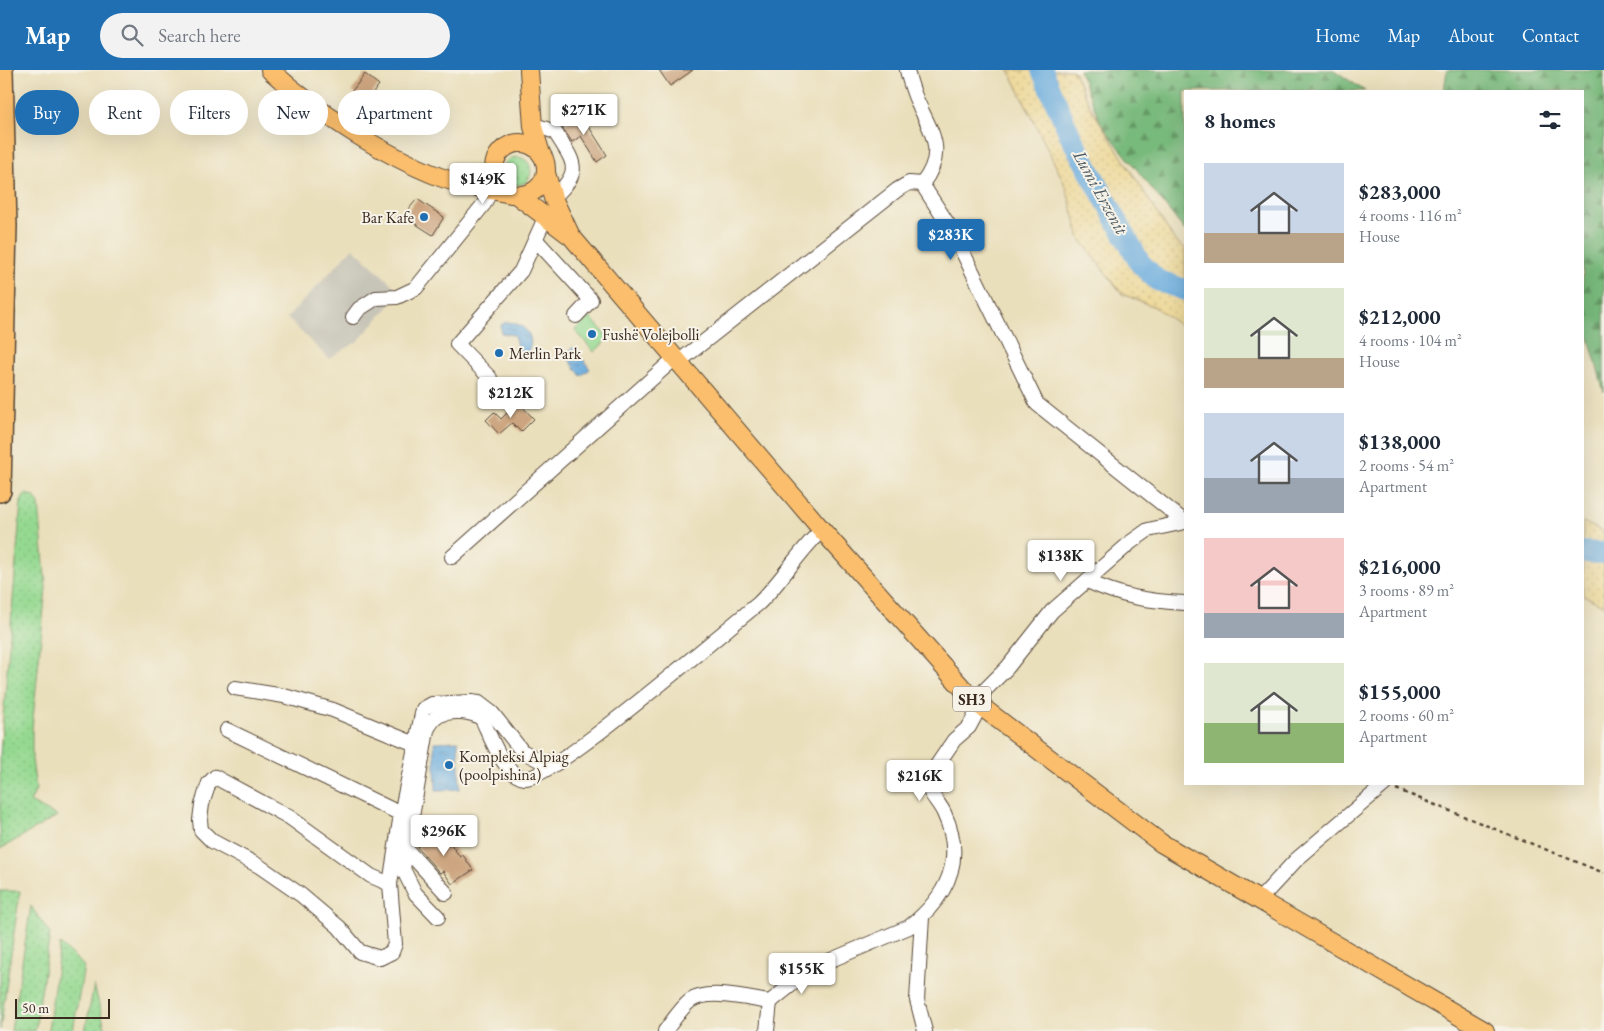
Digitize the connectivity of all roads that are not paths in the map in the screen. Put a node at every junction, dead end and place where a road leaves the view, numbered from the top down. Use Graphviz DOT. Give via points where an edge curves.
graph roads {
  1 [pos="2,70"];
  2 [pos="270,70"];
  3 [pos="906,70"];
  4 [pos="529,78"];
  5 [pos="533,127"];
  6 [pos="517,143"];
  7 [pos="541,154"];
  8 [pos="494,166"];
  9 [pos="546,173"];
  10 [pos="464,184"];
  11 [pos="922,184"];
  12 [pos="491,190"];
  13 [pos="514,195"];
  14 [pos="552,198"];
  15 [pos="545,218"];
  16 [pos="571,236"];
  17 [pos="536,240"];
  18 [pos="576,316"];
  19 [pos="353,317"];
  20 [pos="676,361"];
  21 [pos="490,378"];
  22 [pos="0,491"];
  23 [pos="1184,521"];
  24 [pos="1184,522"];
  25 [pos="822,530"];
  26 [pos="452,557"];
  27 [pos="1088,581"];
  28 [pos="1184,603"];
  29 [pos="235,688"];
  30 [pos="974,701"];
  31 [pos="227,730"];
  32 [pos="415,744"];
  33 [pos="557,763"];
  34 [pos="1385,785"];
  35 [pos="401,814"];
  36 [pos="406,849"];
  37 [pos="390,884"];
  38 [pos="446,893"];
  39 [pos="1259,900"];
  40 [pos="438,917"];
  41 [pos="922,917"];
  42 [pos="770,1002"];
  43 [pos="665,1031"];
  44 [pos="767,1031"];
  45 [pos="925,1031"];
  46 [pos="1484,1031"];
  1 -- 22 [label="highway" via="6,226"];
  2 -- 10 [label="main road" via="298,94 356,133 408,163"];
  3 -- 11 [label="street" via="935,141 936,158"];
  4 -- 5 [label="main road, SH3"];
  4 -- 6 [label="main road, SH3"];
  5 -- 7 [label="main road, SH3"];
  5 -- 14 [label="street" via="555,132 573,163 572,178"];
  6 -- 7 [label="main road" via="532,146"];
  6 -- 8 [label="main road" via="500,152"];
  7 -- 9 [label="main road, SH3"];
  8 -- 10 [label="main road"];
  8 -- 13 [label="main road, SH3" via="498,185"];
  9 -- 13 [label="main road" via="537,190"];
  9 -- 14 [label="main road, SH3"];
  10 -- 12 [label="main road"];
  11 -- 20 [label="street" via="909,183 897,190"];
  11 -- 23 [label="street" via="953,232 1036,404"];
  12 -- 13 [label="main road"];
  12 -- 19 [label="street" via="484,204 416,288 397,297 376,298"];
  13 -- 15 [label="main road, SH3"];
  14 -- 16 [label="main road, SH3"];
  15 -- 16 [label="main road, SH3"];
  15 -- 17 [label="street"];
  16 -- 20 [label="main road, SH3"];
  17 -- 18 [label="street" via="592,300"];
  17 -- 21 [label="street" via="521,271 457,344"];
  20 -- 25 [label="main road, SH3"];
  20 -- 26 [label="street"];
  24 -- 27 [label="street" via="1148,530"];
  25 -- 30 [label="main road, SH3"];
  25 -- 33 [label="street" via="758,604"];
  27 -- 28 [label="street" via="1115,594 1155,602"];
  27 -- 30 [label="street" via="1052,611 1007,668"];
  29 -- 32 [label="street" via="284,696 333,710"];
  30 -- 39 [label="main road, SH3" via="1161,843"];
  30 -- 41 [label="street" via="976,714 969,727 954,740 927,780 944,812 954,857 950,877"];
  31 -- 35 [label="street"];
  32 -- 33 [label="street" via="423,709 432,704 471,702 486,706 522,751 541,761"];
  32 -- 35 [label="street"];
  33 -- 36 [label="street" via="534,778 523,778 502,761 478,715 471,712 440,715 427,730"];
  34 -- 39 [label="street" via="1297,859"];
  35 -- 37 [label="street"];
  36 -- 38 [label="street"];
  36 -- 40 [label="street" via="403,869 406,877 415,893"];
  37 -- 37 [label="street" via="395,944 386,957 373,958 360,952 301,895 259,866 212,841 201,830 202,804 209,783 216,777 289,817 372,876"];
  39 -- 46 [label="main road, SH3"];
  41 -- 42 [label="street" via="909,927 812,968"];
  41 -- 45 [label="street" via="917,1000"];
  42 -- 43 [label="street" via="700,996 690,1002"];
  42 -- 44 [label="street"];
}
